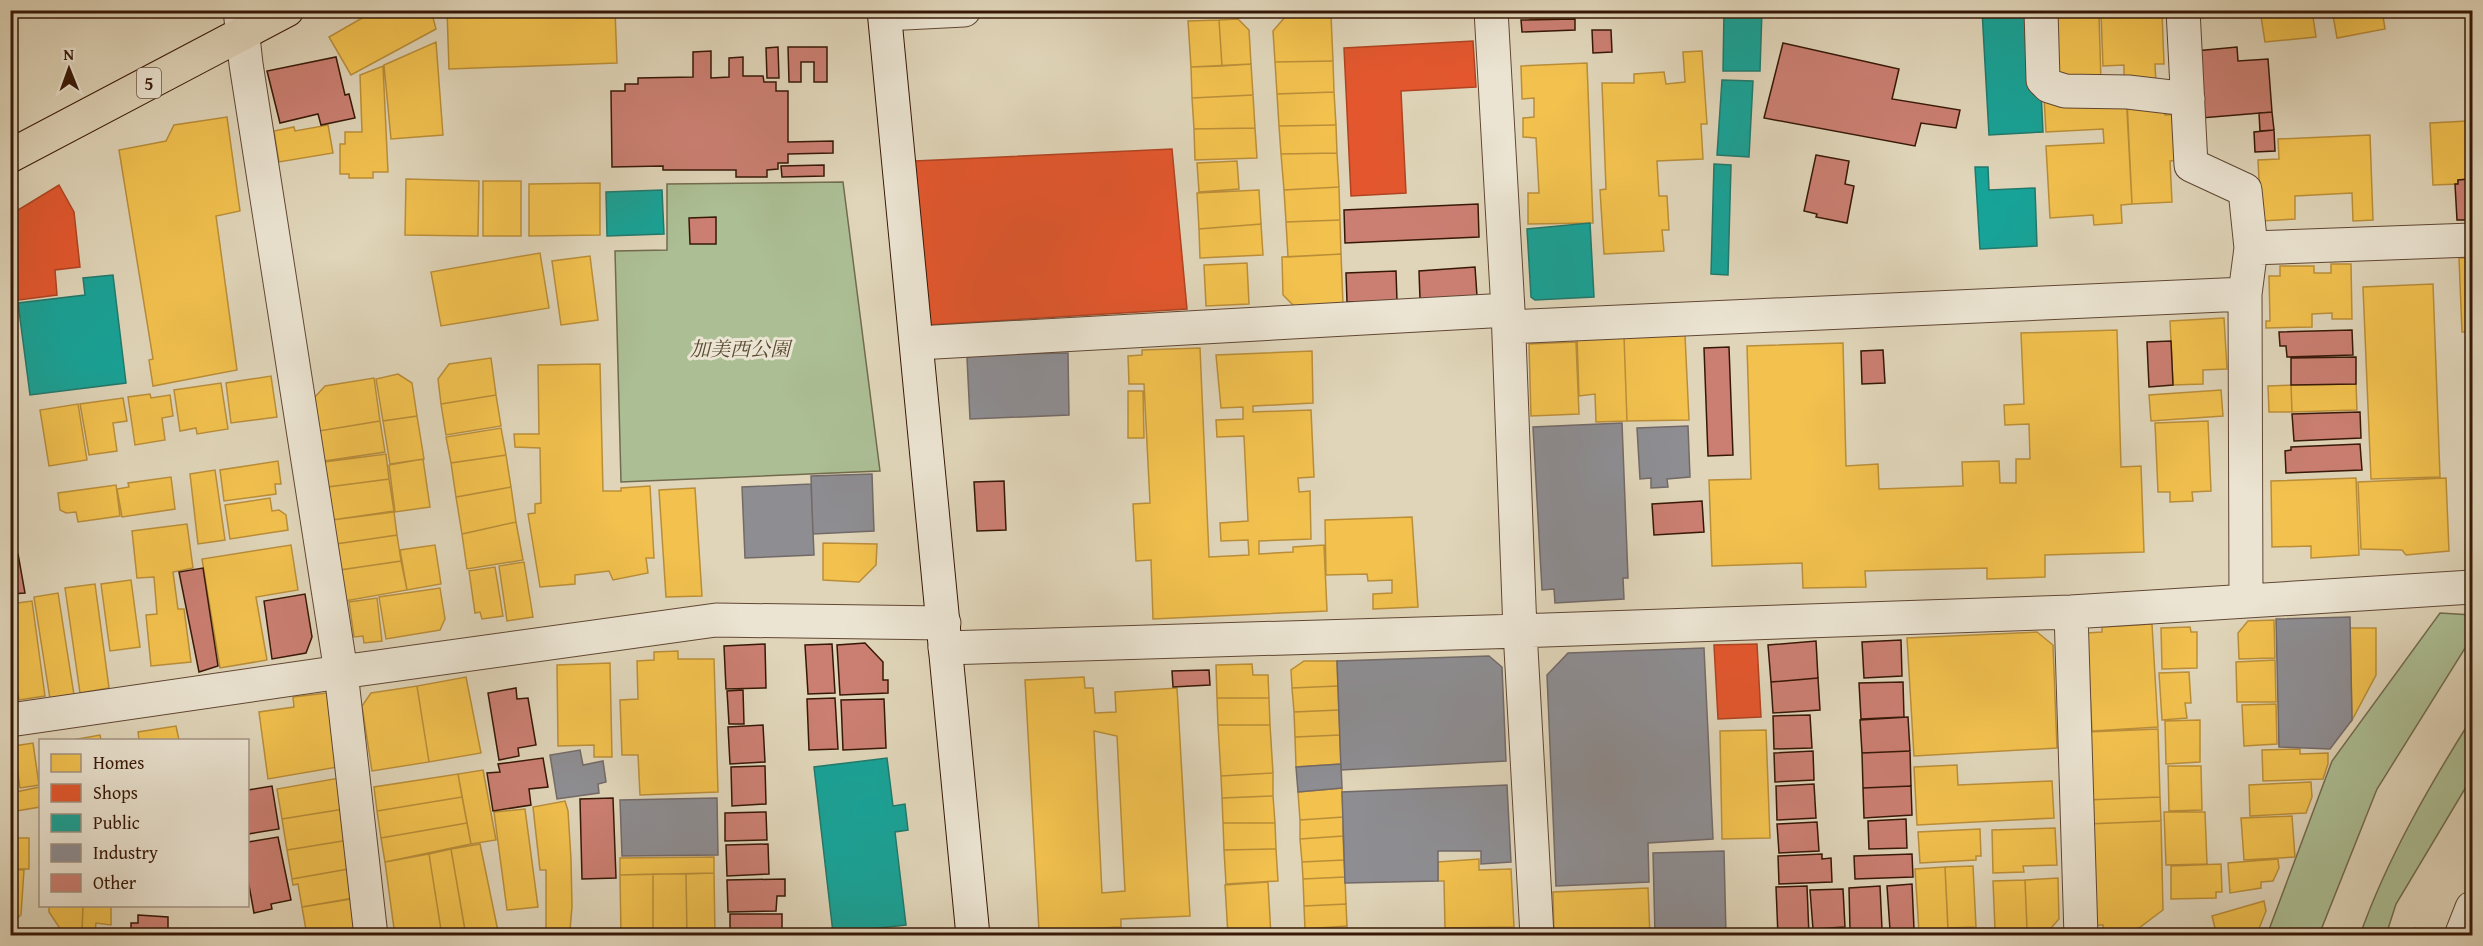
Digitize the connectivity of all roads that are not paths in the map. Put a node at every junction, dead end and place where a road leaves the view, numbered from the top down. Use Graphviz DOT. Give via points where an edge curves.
graph roads {
  1 [pos="287,10"];
  2 [pos="964,10"];
  3 [pos="1491,10"];
  4 [pos="2041,10"];
  5 [pos="2182,10"];
  6 [pos="885,12"];
  7 [pos="240,23"];
  8 [pos="2188,99"];
  9 [pos="10,156"];
  10 [pos="2472,240"];
  11 [pos="2251,248"];
  12 [pos="2245,294"];
  13 [pos="1509,319"];
  14 [pos="917,343"];
  15 [pos="2472,587"];
  16 [pos="2246,602"];
  17 [pos="2071,612"];
  18 [pos="1520,631"];
  19 [pos="945,635"];
  20 [pos="341,672"];
  21 [pos="10,720"];
  22 [pos="2472,908"];
  23 [pos="371,936"];
  24 [pos="973,936"];
  25 [pos="1537,936"];
  26 [pos="2081,936"];
  27 [pos="2461,936"];
  1 -- 7 [label="main road, 5"];
  2 -- 6 [label="street"];
  3 -- 13 [label="street"];
  4 -- 8 [label="street" via="2043,80 2049,86 2065,91 2128,92"];
  5 -- 8 [label="street"];
  6 -- 14 [label="street"];
  7 -- 9 [label="main road, 5"];
  7 -- 20 [label="street"];
  8 -- 11 [label="street" via="2191,165 2245,190"];
  10 -- 11 [label="street"];
  11 -- 12 [label="street"];
  12 -- 13 [label="street"];
  12 -- 16 [label="street"];
  13 -- 14 [label="street"];
  13 -- 18 [label="street"];
  14 -- 19 [label="street"];
  15 -- 16 [label="street"];
  16 -- 17 [label="street"];
  17 -- 18 [label="street"];
  17 -- 26 [label="street"];
  18 -- 19 [label="street"];
  18 -- 25 [label="street"];
  19 -- 20 [label="street" via="716,620"];
  19 -- 24 [label="street"];
  20 -- 21 [label="street"];
  20 -- 23 [label="street"];
  22 -- 27 [label="street"];
}
